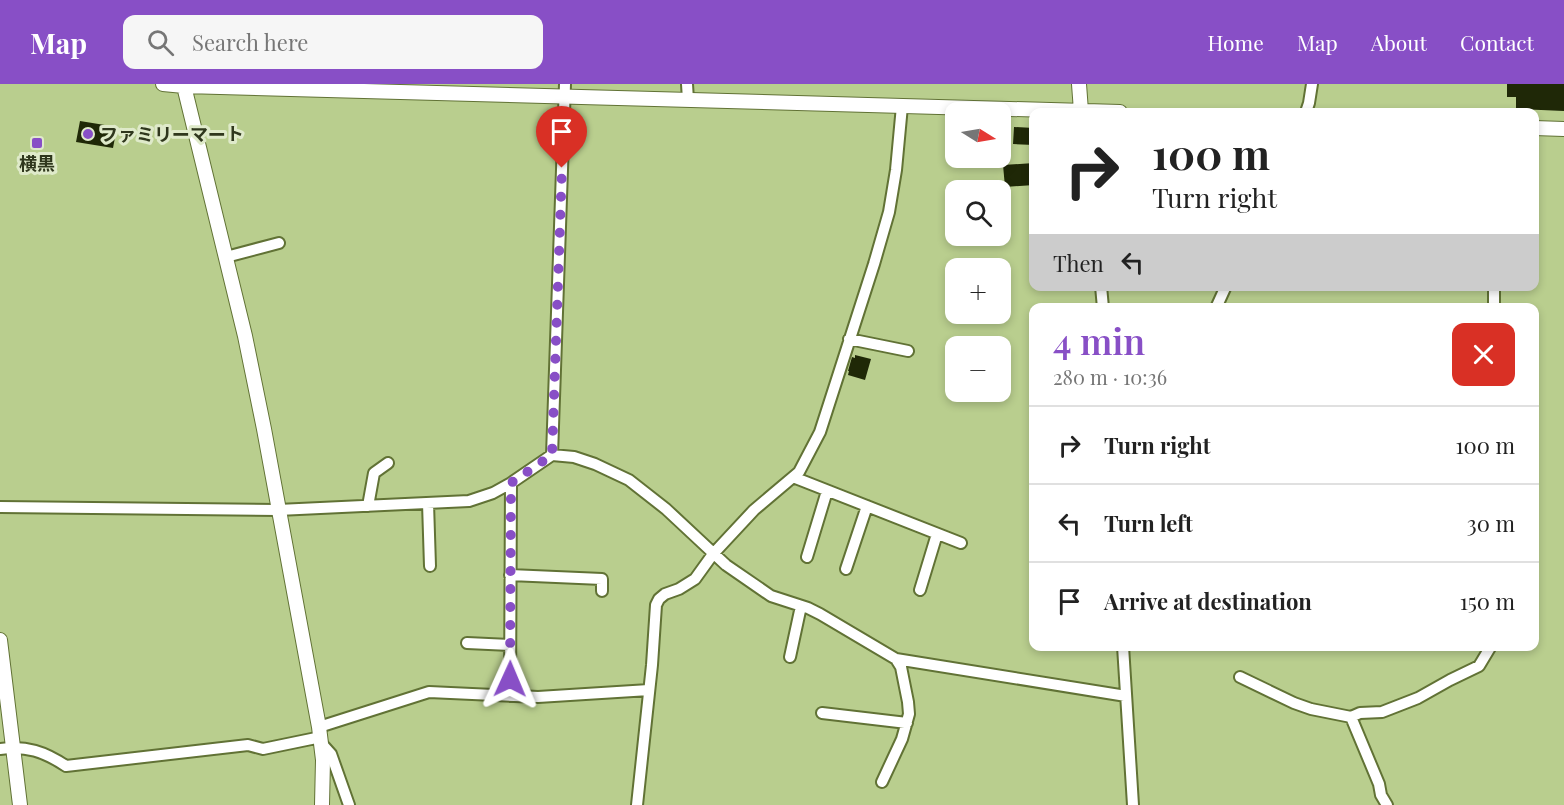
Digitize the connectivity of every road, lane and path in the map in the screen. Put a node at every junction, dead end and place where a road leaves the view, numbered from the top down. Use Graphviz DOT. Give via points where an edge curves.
graph roads {
  1 [pos="163,84"];
  2 [pos="687,84"];
  3 [pos="1079,84"];
  4 [pos="1312,84"];
  5 [pos="184,85"];
  6 [pos="292,86"];
  7 [pos="364,87"];
  8 [pos="445,88"];
  9 [pos="482,89"];
  10 [pos="564,90"];
  11 [pos="688,100"];
  12 [pos="902,106"];
  13 [pos="1087,108"];
  14 [pos="1307,108"];
  15 [pos="1029,110"];
  16 [pos="1539,128"];
  17 [pos="1564,129"];
  18 [pos="279,243"];
  19 [pos="226,257"];
  20 [pos="849,339"];
  21 [pos="908,351"];
  22 [pos="552,455"];
  23 [pos="388,463"];
  24 [pos="793,477"];
  25 [pos="511,483"];
  26 [pos="827,491"];
  27 [pos="428,503"];
  28 [pos="368,506"];
  29 [pos="867,506"];
  30 [pos="0,507"];
  31 [pos="279,510"];
  32 [pos="937,534"];
  33 [pos="961,543"];
  34 [pos="713,554"];
  35 [pos="807,557"];
  36 [pos="430,566"];
  37 [pos="846,569"];
  38 [pos="510,575"];
  39 [pos="920,590"];
  40 [pos="602,591"];
  41 [pos="801,606"];
  42 [pos="0,640"];
  43 [pos="467,643"];
  44 [pos="510,645"];
  45 [pos="1123,651"];
  46 [pos="1488,651"];
  47 [pos="790,657"];
  48 [pos="896,659"];
  49 [pos="1240,677"];
  50 [pos="649,690"];
  51 [pos="510,696"];
  52 [pos="1126,696"];
  53 [pos="822,713"];
  54 [pos="1351,717"];
  55 [pos="908,723"];
  56 [pos="320,736"];
  57 [pos="7,748"];
  58 [pos="882,782"];
  59 [pos="20,805"];
  60 [pos="322,805"];
  61 [pos="349,805"];
  62 [pos="637,805"];
  63 [pos="1133,805"];
  64 [pos="1387,805"];
  1 -- 5 [label="street"];
  2 -- 11 [label="street"];
  3 -- 13 [label="street"];
  4 -- 14 [label="street"];
  5 -- 6 [label="street"];
  5 -- 19 [label="street"];
  6 -- 7 [label="street"];
  7 -- 8 [label="street"];
  8 -- 9 [label="street"];
  9 -- 10 [label="street"];
  10 -- 11 [label="street"];
  10 -- 22 [label="street"];
  11 -- 12 [label="street"];
  12 -- 15 [label="street"];
  12 -- 20 [label="street" via="889,212"];
  16 -- 17 [label="street"];
  18 -- 19 [label="street"];
  19 -- 31 [label="street"];
  20 -- 21 [label="street"];
  20 -- 24 [label="street" via="820,432"];
  22 -- 25 [label="street"];
  22 -- 34 [label="street" via="595,464 629,480"];
  23 -- 28 [label="street" via="374,473"];
  24 -- 26 [label="street"];
  24 -- 34 [label="street" via="754,510"];
  25 -- 27 [label="street" via="469,501"];
  25 -- 38 [label="street"];
  26 -- 29 [label="street"];
  26 -- 35 [label="street"];
  27 -- 28 [label="street"];
  27 -- 36 [label="street"];
  28 -- 31 [label="street"];
  29 -- 32 [label="street"];
  29 -- 37 [label="street"];
  30 -- 31 [label="street"];
  31 -- 56 [label="street"];
  32 -- 33 [label="street"];
  32 -- 39 [label="street"];
  34 -- 41 [label="street" via="771,596"];
  34 -- 50 [label="street" via="695,579 665,594 656,605"];
  38 -- 40 [label="street" via="602,579"];
  38 -- 44 [label="street"];
  41 -- 47 [label="street"];
  41 -- 48 [label="street"];
  42 -- 57 [label="street"];
  43 -- 44 [label="street"];
  44 -- 51 [label="street"];
  45 -- 52 [label="street"];
  46 -- 54 [label="street" via="1479,666 1418,698 1382,712"];
  48 -- 52 [label="street"];
  48 -- 55 [label="street" via="908,702"];
  49 -- 54 [label="street" via="1294,703"];
  50 -- 51 [label="street"];
  50 -- 62 [label="street"];
  51 -- 56 [label="street" via="429,692"];
  52 -- 63 [label="street"];
  53 -- 55 [label="street"];
  54 -- 64 [label="street"];
  55 -- 58 [label="street"];
  56 -- 57 [label="street" via="263,749 248,745 66,766 41,752"];
  56 -- 60 [label="street"];
  56 -- 61 [label="street" via="331,754"];
  57 -- 59 [label="street"];
}
